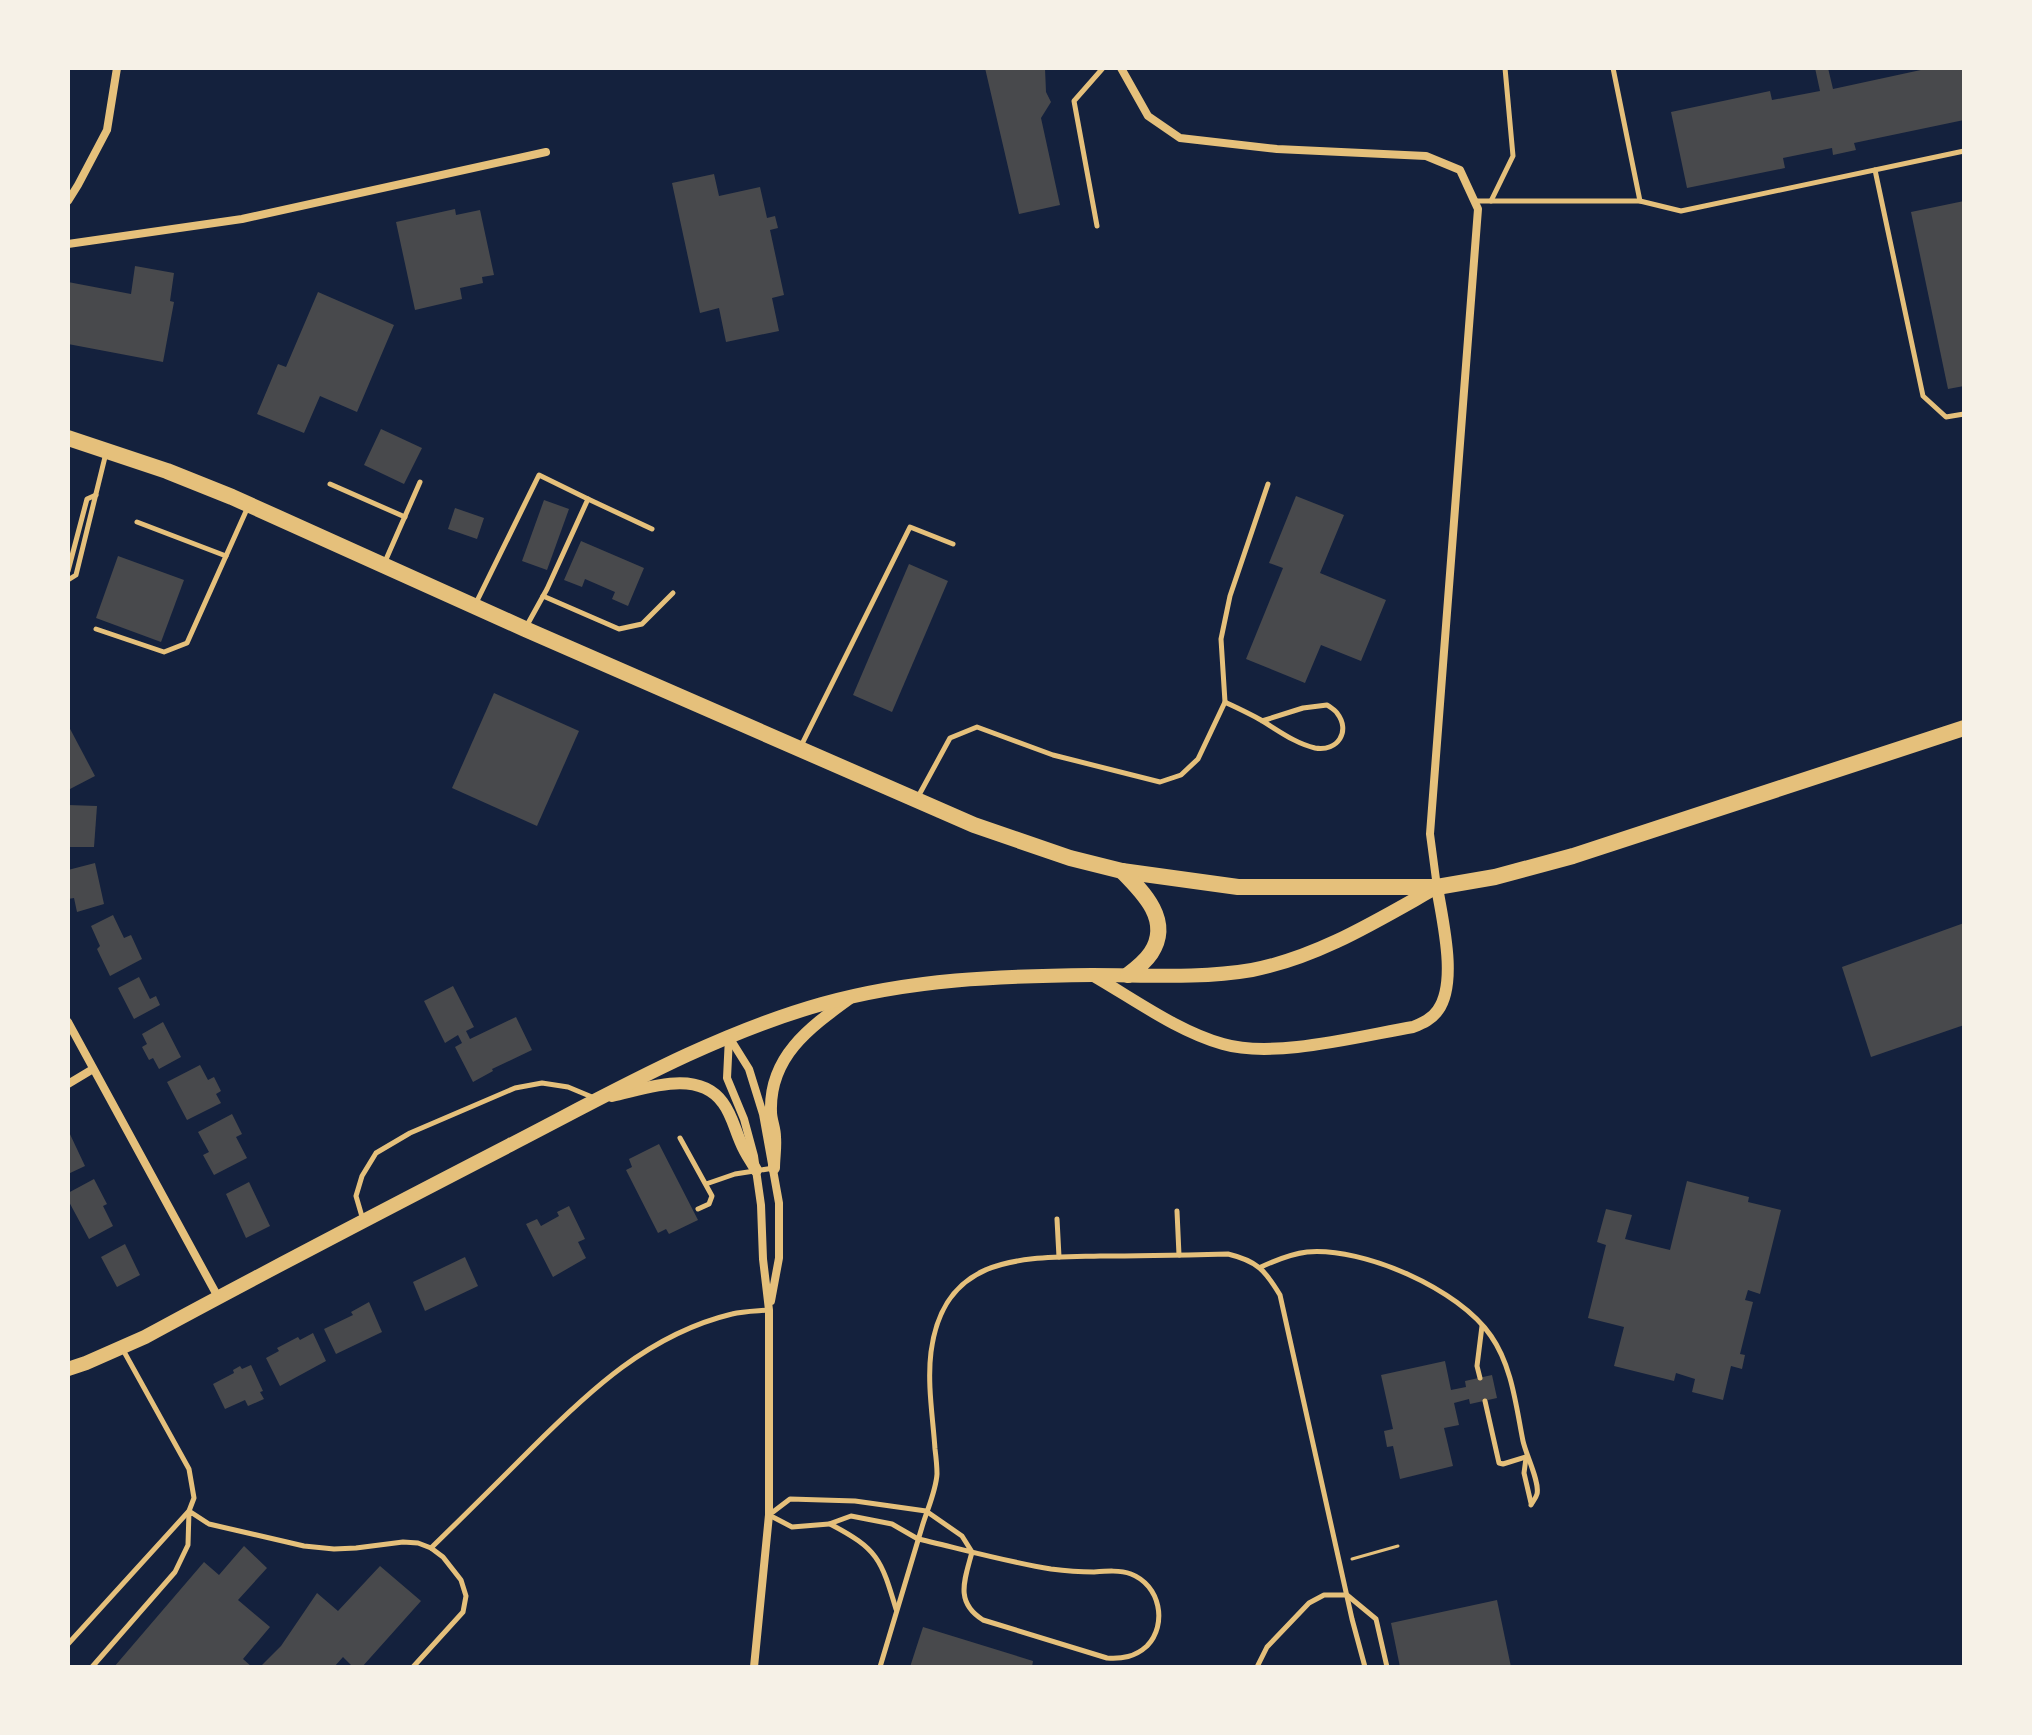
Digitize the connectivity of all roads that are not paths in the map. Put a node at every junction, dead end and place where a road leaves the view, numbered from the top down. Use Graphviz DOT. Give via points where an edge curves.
graph roads {
  1 [pos="117,68"];
  2 [pos="1103,68"];
  3 [pos="1121,68"];
  4 [pos="1505,68"];
  5 [pos="1613,68"];
  6 [pos="1964,151"];
  7 [pos="546,152"];
  8 [pos="1875,170"];
  9 [pos="68,201"];
  10 [pos="1474,201"];
  11 [pos="1491,201"];
  12 [pos="1640,201"];
  13 [pos="1097,226"];
  14 [pos="68,244"];
  15 [pos="1964,414"];
  16 [pos="68,438"];
  17 [pos="107,450"];
  18 [pos="420,482"];
  19 [pos="330,484"];
  20 [pos="1268,484"];
  21 [pos="96,495"];
  22 [pos="588,499"];
  23 [pos="249,505"];
  24 [pos="405,517"];
  25 [pos="137,522"];
  26 [pos="652,529"];
  27 [pos="953,544"];
  28 [pos="226,556"];
  29 [pos="384,565"];
  30 [pos="68,571"];
  31 [pos="68,580"];
  32 [pos="673,593"];
  33 [pos="543,596"];
  34 [pos="475,606"];
  35 [pos="96,629"];
  36 [pos="525,629"];
  37 [pos="1225,702"];
  38 [pos="1262,721"];
  39 [pos="1964,728"];
  40 [pos="800,749"];
  41 [pos="916,800"];
  42 [pos="1122,871"];
  43 [pos="1437,887"];
  44 [pos="1092,975"];
  45 [pos="1128,975"];
  46 [pos="851,997"];
  47 [pos="68,1022"];
  48 [pos="729,1037"];
  49 [pos="93,1069"];
  50 [pos="68,1084"];
  51 [pos="597,1099"];
  52 [pos="680,1138"];
  53 [pos="774,1168"];
  54 [pos="756,1170"];
  55 [pos="706,1184"];
  56 [pos="698,1209"];
  57 [pos="1177,1211"];
  58 [pos="1057,1219"];
  59 [pos="363,1221"];
  60 [pos="1179,1255"];
  61 [pos="1059,1257"];
  62 [pos="1261,1267"];
  63 [pos="218,1297"];
  64 [pos="769,1310"];
  65 [pos="1482,1325"];
  66 [pos="122,1347"];
  67 [pos="68,1369"];
  68 [pos="1480,1378"];
  69 [pos="1485,1401"];
  70 [pos="1526,1457"];
  71 [pos="189,1511"];
  72 [pos="926,1511"];
  73 [pos="769,1515"];
  74 [pos="829,1524"];
  75 [pos="918,1539"];
  76 [pos="431,1548"];
  77 [pos="972,1552"];
  78 [pos="1347,1595"];
  79 [pos="897,1611"];
  80 [pos="68,1644"];
  81 [pos="92,1667"];
  82 [pos="413,1667"];
  83 [pos="754,1667"];
  84 [pos="880,1667"];
  85 [pos="1257,1667"];
  86 [pos="1365,1667"];
  87 [pos="1387,1667"];
  1 -- 9 [label="street" via="107,130"];
  2 -- 13 [label="lane" via="1074,101"];
  3 -- 10 [label="street" via="1148,116 1180,138 1426,156 1460,170"];
  4 -- 11 [label="lane" via="1513,156"];
  5 -- 12 [label="lane"];
  6 -- 8 [label="lane"];
  7 -- 14 [label="street" via="242,219"];
  8 -- 12 [label="lane" via="1681,211"];
  8 -- 15 [label="lane" via="1923,396 1946,417"];
  10 -- 11 [label="lane"];
  10 -- 43 [label="street" via="1478,209 1430,834"];
  11 -- 12 [label="lane"];
  16 -- 17 [label="main road"];
  17 -- 21 [label="lane"];
  17 -- 23 [label="main road"];
  18 -- 24 [label="lane"];
  19 -- 24 [label="lane"];
  20 -- 37 [label="lane" via="1221,639"];
  21 -- 30 [label="lane" via="87,499"];
  21 -- 31 [label="lane" via="76,575"];
  22 -- 26 [label="lane"];
  22 -- 33 [label="lane"];
  22 -- 34 [label="lane" via="539,475"];
  23 -- 28 [label="lane"];
  23 -- 29 [label="main road"];
  24 -- 29 [label="lane"];
  25 -- 28 [label="lane"];
  27 -- 40 [label="lane" via="910,527"];
  28 -- 35 [label="lane" via="187,643 164,652"];
  29 -- 34 [label="main road"];
  32 -- 33 [label="lane" via="642,624 619,629"];
  33 -- 36 [label="lane"];
  34 -- 36 [label="main road"];
  36 -- 40 [label="main road"];
  37 -- 38 [label="lane"];
  37 -- 41 [label="lane" via="1198,759 1181,775 1160,782 1053,755 977,727 950,738"];
  38 -- 38 [label="lane" via="1315,748 1336,746 1342,739 1343,725 1327,705"];
  39 -- 43 [label="main road" via="1573,856"];
  40 -- 41 [label="main road"];
  41 -- 42 [label="main road" via="974,825"];
  42 -- 43 [label="main road" via="1238,887"];
  42 -- 45 [label="main road" via="1147,896 1159,927 1151,954"];
  43 -- 44 [label="street" via="1448,978 1439,1008 1413,1027 1296,1047 1225,1045 1182,1029"];
  43 -- 45 [label="main road" via="1353,934 1267,966 1196,976"];
  44 -- 45 [label="main road"];
  44 -- 46 [label="main road" via="977,978"];
  46 -- 48 [label="main road"];
  46 -- 53 [label="street" via="810,1028 784,1059 772,1093"];
  47 -- 49 [label="street"];
  48 -- 51 [label="main road"];
  48 -- 53 [label="street" via="749,1069"];
  48 -- 54 [label="street" via="727,1078"];
  49 -- 50 [label="street"];
  49 -- 63 [label="street"];
  51 -- 54 [label="street" via="675,1082 708,1091 722,1100"];
  51 -- 59 [label="main road"];
  51 -- 59 [label="lane" via="542,1083 515,1088 410,1133 376,1153 362,1176 356,1196"];
  52 -- 55 [label="lane"];
  53 -- 54 [label="lane"];
  53 -- 64 [label="street" via="779,1258"];
  54 -- 55 [label="lane"];
  54 -- 64 [label="street"];
  55 -- 56 [label="lane" via="712,1200"];
  57 -- 60 [label="lane"];
  58 -- 61 [label="lane"];
  59 -- 63 [label="main road"];
  60 -- 61 [label="lane"];
  60 -- 62 [label="lane" via="1228,1254"];
  61 -- 72 [label="lane" via="994,1265 965,1282 946,1305 931,1351 937,1475"];
  62 -- 65 [label="lane" via="1309,1252 1371,1261 1436,1289"];
  62 -- 78 [label="lane" via="1280,1295"];
  63 -- 66 [label="main road"];
  64 -- 73 [label="street"];
  64 -- 76 [label="lane" via="701,1323 663,1339 621,1367 580,1400"];
  65 -- 68 [label="lane"];
  65 -- 70 [label="lane" via="1503,1358"];
  66 -- 67 [label="main road"];
  66 -- 71 [label="lane" via="189,1469 194,1498"];
  69 -- 70 [label="lane" via="1499,1463"];
  70 -- 70 [label="lane" via="1524,1473 1531,1505 1538,1492"];
  71 -- 76 [label="lane" via="209,1524 304,1546 334,1549 403,1542"];
  71 -- 80 [label="lane"];
  71 -- 81 [label="lane" via="188,1545 175,1572"];
  72 -- 73 [label="lane" via="790,1499"];
  72 -- 75 [label="lane"];
  72 -- 77 [label="lane" via="962,1536"];
  73 -- 74 [label="lane" via="792,1527"];
  73 -- 83 [label="street"];
  74 -- 75 [label="lane" via="851,1516 892,1524"];
  74 -- 79 [label="lane" via="874,1553"];
  75 -- 77 [label="lane"];
  75 -- 79 [label="lane"];
  76 -- 82 [label="lane" via="461,1580 465,1605"];
  77 -- 77 [label="lane" via="963,1591 969,1608 983,1620 1107,1658 1136,1654 1156,1633 1158,1603 1130,1573 1047,1568"];
  78 -- 85 [label="lane" via="1324,1595 1309,1603 1267,1647"];
  78 -- 86 [label="lane"];
  78 -- 87 [label="lane" via="1376,1619"];
  79 -- 84 [label="lane"];
}
